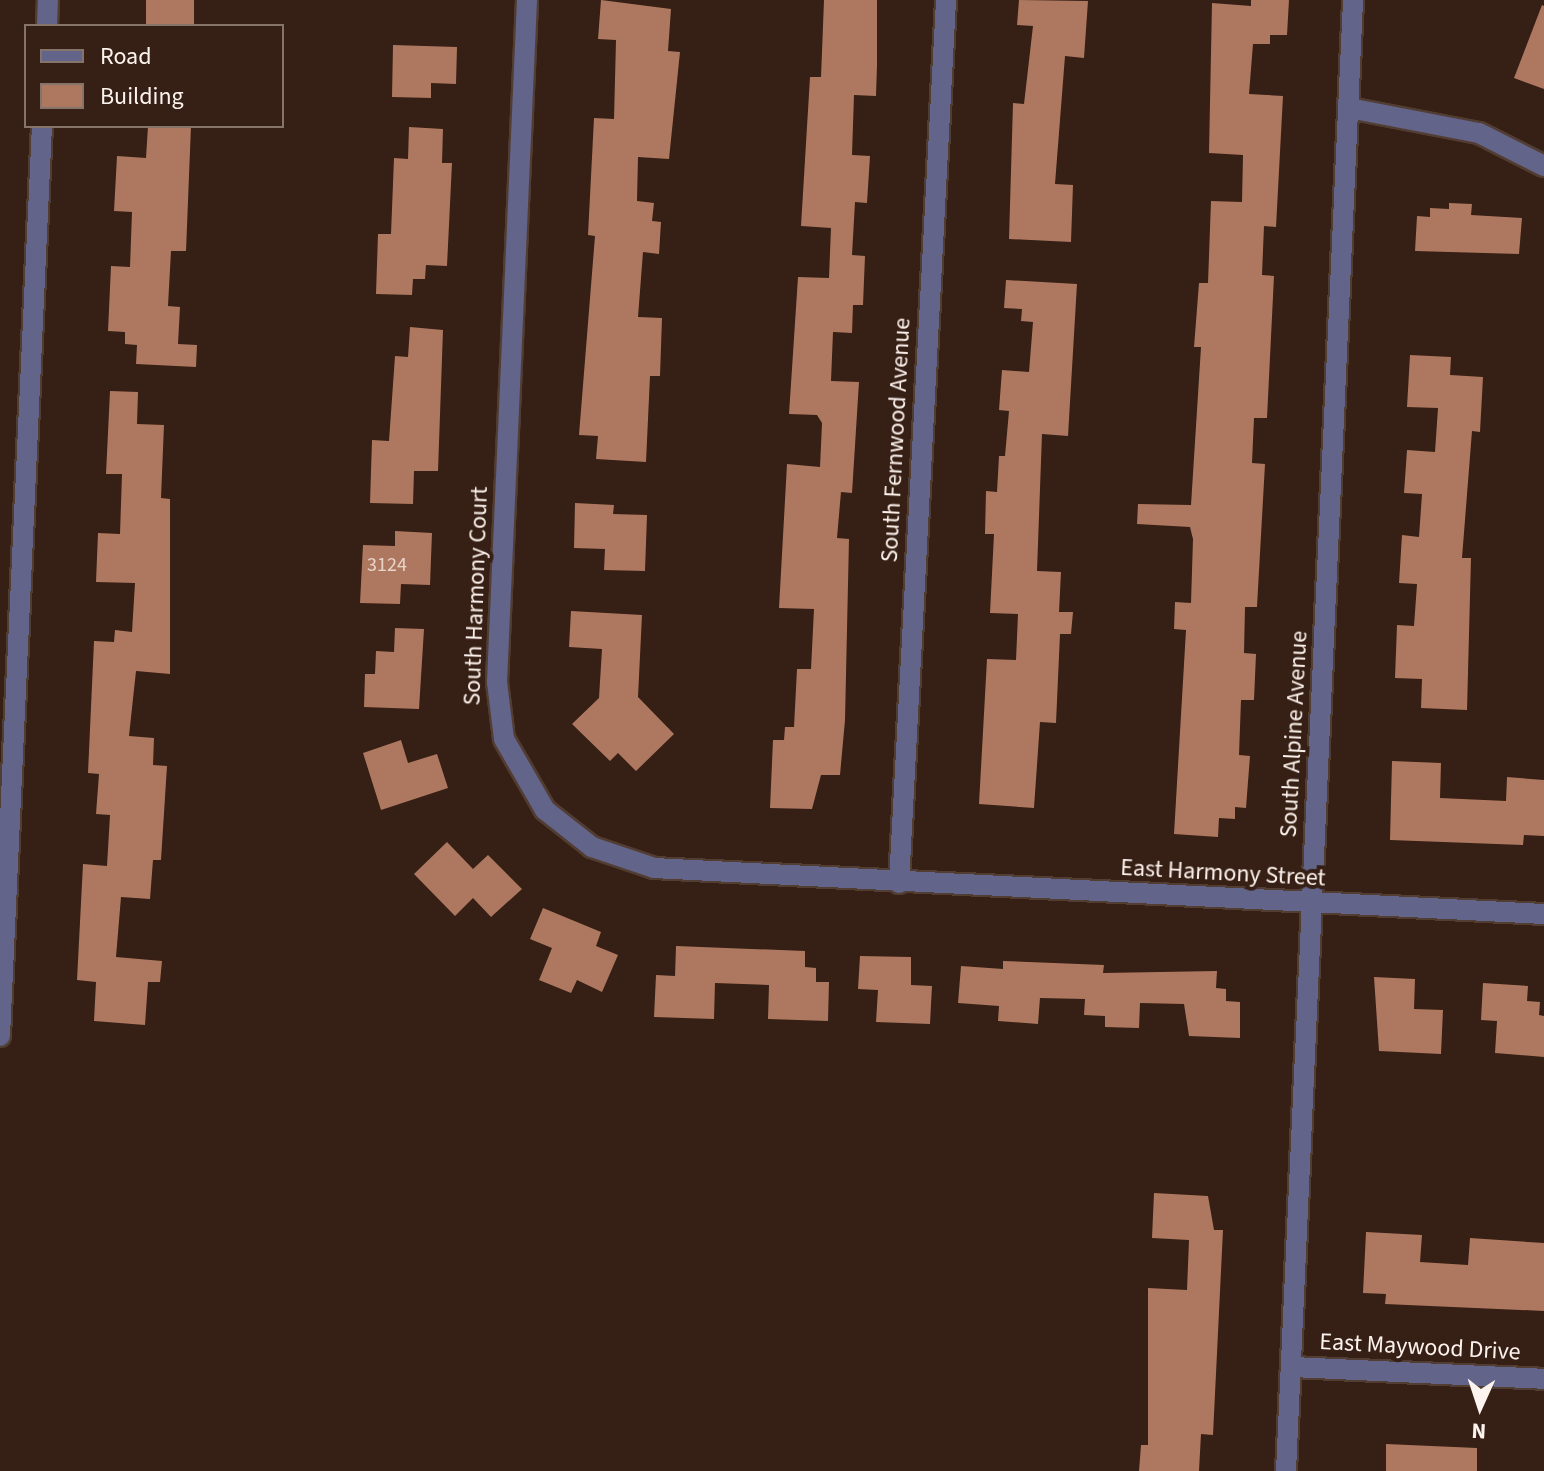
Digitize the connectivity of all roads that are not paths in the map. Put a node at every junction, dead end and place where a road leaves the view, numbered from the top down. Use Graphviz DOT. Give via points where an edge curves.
graph roads {
  1 [pos="48,0"];
  2 [pos="527,0"];
  3 [pos="946,0"];
  4 [pos="1353,0"];
  5 [pos="47,24"];
  6 [pos="1349,108"];
  7 [pos="42,128"];
  8 [pos="1544,166"];
  9 [pos="899,883"];
  10 [pos="3,896"];
  11 [pos="1313,903"];
  12 [pos="1544,914"];
  13 [pos="0,1036"];
  14 [pos="1293,1367"];
  15 [pos="1544,1379"];
  16 [pos="1286,1471"];
  1 -- 5 [label="street"];
  2 -- 9 [label="street, South Harmony Court" via="497,682 504,739 545,810 592,847 621,859 654,868"];
  3 -- 9 [label="street, South Fernwood Avenue"];
  4 -- 6 [label="street, South Alpine Avenue"];
  6 -- 8 [label="street" via="1479,133"];
  6 -- 11 [label="street, South Alpine Avenue"];
  7 -- 10 [label="street"];
  9 -- 11 [label="street, East Harmony Street"];
  10 -- 13 [label="street"];
  11 -- 12 [label="street, East Harmony Street"];
  11 -- 14 [label="street, South Alpine Avenue"];
  14 -- 15 [label="street, East Maywood Drive"];
  14 -- 16 [label="street, South Alpine Avenue"];
}
